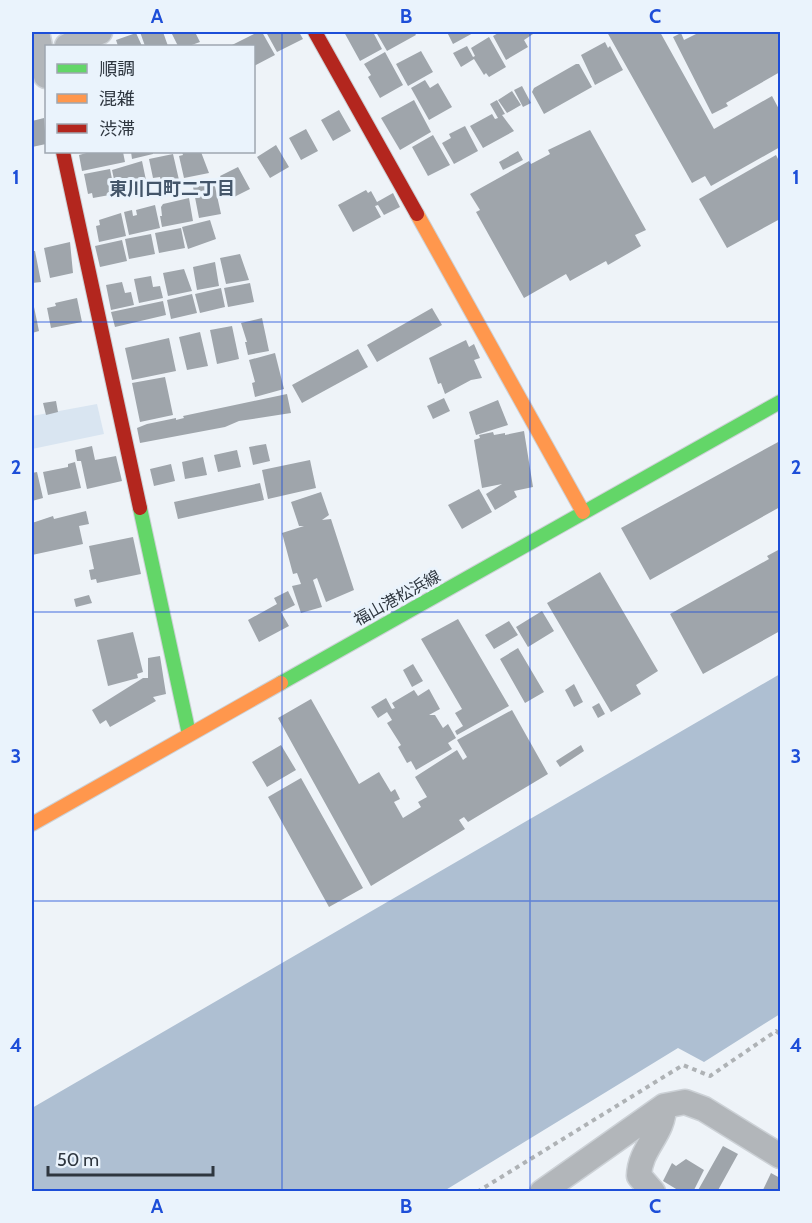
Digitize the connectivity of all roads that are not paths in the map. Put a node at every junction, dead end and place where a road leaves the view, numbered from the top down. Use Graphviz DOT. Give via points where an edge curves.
graph roads {
  1 [pos="37,32"];
  2 [pos="100,32"];
  3 [pos="315,32"];
  4 [pos="69,45"];
  5 [pos="42,63"];
  6 [pos="63,153"];
  7 [pos="780,402"];
  8 [pos="583,512"];
  9 [pos="189,734"];
  10 [pos="32,824"];
  11 [pos="664,1106"];
  12 [pos="780,1156"];
  13 [pos="542,1191"];
  14 [pos="653,1191"];
  1 -- 5 [label="street"];
  2 -- 4 [label="street"];
  3 -- 8 [label="street"];
  6 -- 9 [label="street"];
  7 -- 8 [label="street, 福山港松浜線"];
  8 -- 9 [label="street, 福山港松浜線"];
  9 -- 10 [label="street, 福山港松浜線"];
  11 -- 12 [label="street" via="685,1102 704,1109"];
  11 -- 13 [label="street"];
  11 -- 14 [label="street" via="664,1120 640,1162 639,1176"];
}
